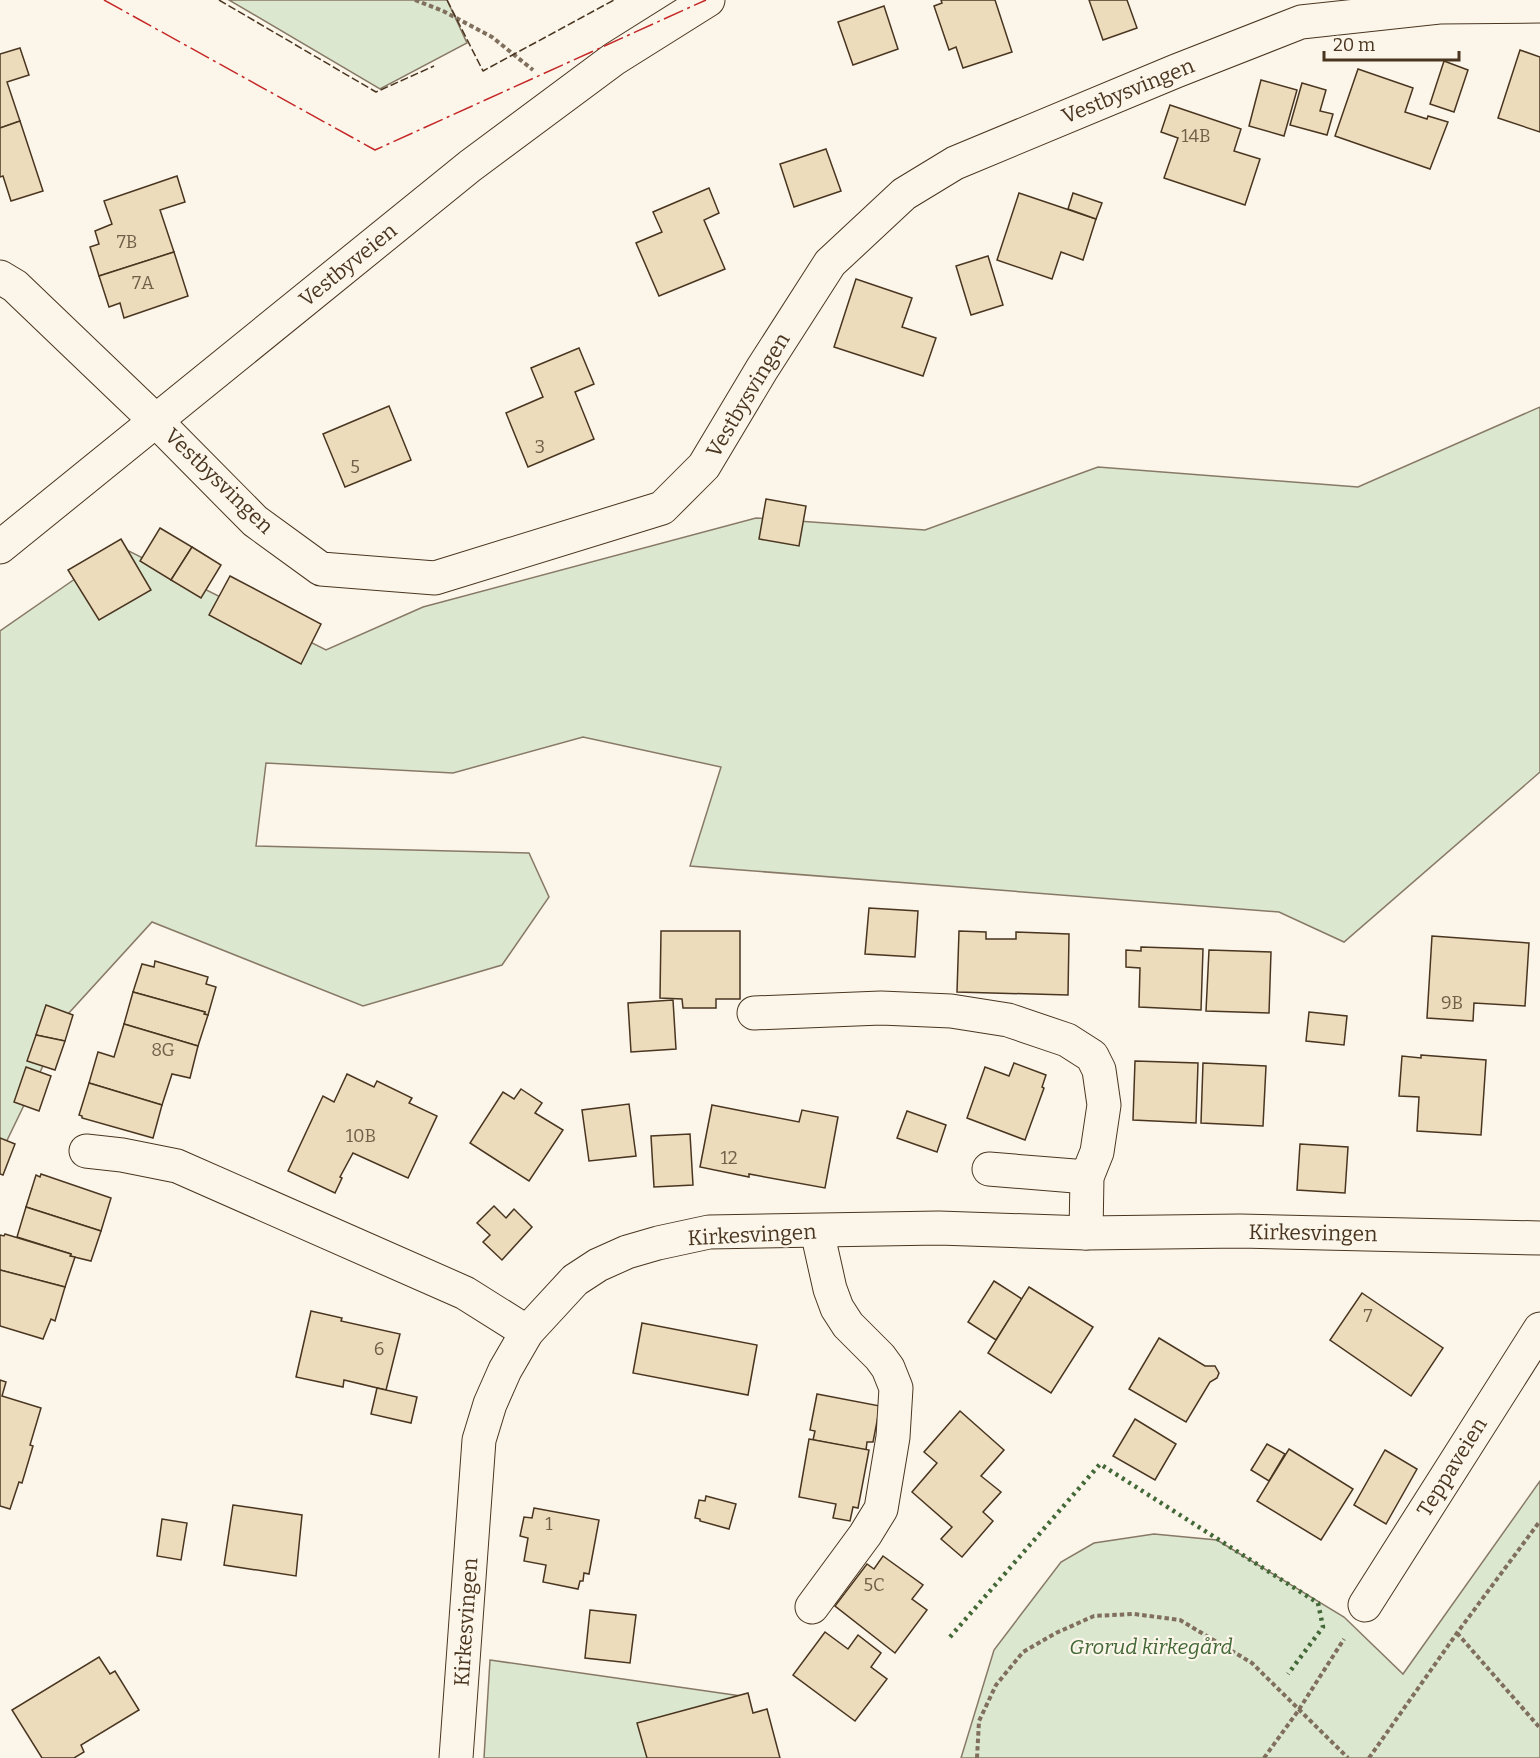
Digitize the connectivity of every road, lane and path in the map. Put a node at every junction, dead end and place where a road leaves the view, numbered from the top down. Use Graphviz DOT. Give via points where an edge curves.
graph roads {
  1 [pos="415,0"];
  2 [pos="708,0"];
  3 [pos="1540,6"];
  4 [pos="562,98"];
  5 [pos="0,277"];
  6 [pos="156,421"];
  7 [pos="0,547"];
  8 [pos="754,1013"];
  9 [pos="86,1150"];
  10 [pos="989,1169"];
  11 [pos="1087,1177"];
  12 [pos="817,1231"];
  13 [pos="1086,1233"];
  14 [pos="1540,1238"];
  15 [pos="1540,1329"];
  16 [pos="527,1332"];
  17 [pos="1540,1521"];
  18 [pos="1365,1605"];
  19 [pos="812,1607"];
  20 [pos="1457,1633"];
  21 [pos="1298,1711"];
  22 [pos="1540,1728"];
  23 [pos="456,1758"];
  24 [pos="976,1758"];
  25 [pos="1264,1758"];
  26 [pos="1348,1758"];
  27 [pos="1369,1758"];
  1 -- 4 [label="path" via="492,37"];
  2 -- 4 [label="street, Vestbyveien" via="614,58"];
  3 -- 6 [label="street, Vestbysvingen" via="1439,7 1301,22 955,163 904,194 830,262 704,466 662,508 435,578 321,569 255,521"];
  4 -- 6 [label="street, Vestbyveien" via="470,166"];
  5 -- 6 [label="street, Vestbysvingen" via="15,286"];
  6 -- 7 [label="street, Vestbyveien"];
  8 -- 11 [label="street" via="881,1008 951,1011 1008,1020 1066,1040 1092,1056 1099,1070 1104,1105 1097,1152"];
  9 -- 16 [label="street" via="177,1166 465,1293"];
  10 -- 11 [label="street"];
  11 -- 13 [label="street"];
  12 -- 13 [label="street, Kirkesvingen" via="939,1228"];
  12 -- 16 [label="street, Kirkesvingen" via="709,1233 627,1252 575,1280"];
  12 -- 19 [label="street" via="837,1308 880,1357 896,1388 893,1437 881,1509"];
  13 -- 14 [label="street, Kirkesvingen" via="1240,1231"];
  15 -- 18 [label="street, Teppaveien"];
  16 -- 23 [label="street, Kirkesvingen" via="505,1370 479,1440"];
  17 -- 20 [label="path"];
  18 -- 21 [label="path"];
  20 -- 22 [label="path"];
  20 -- 27 [label="path"];
  21 -- 24 [label="path" via="1252,1663 1180,1620 1134,1614 1094,1616 1023,1652 996,1685 979,1721"];
  21 -- 25 [label="path"];
  21 -- 26 [label="path"];
}
